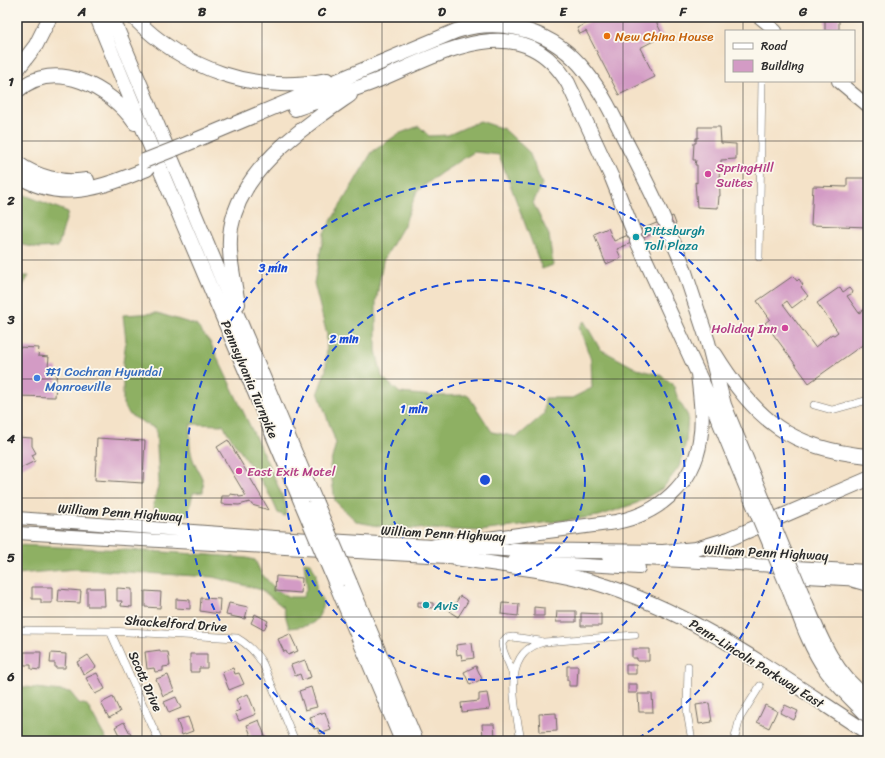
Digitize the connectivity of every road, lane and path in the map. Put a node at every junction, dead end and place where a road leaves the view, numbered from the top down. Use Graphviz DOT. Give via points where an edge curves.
graph roads {
  1 [pos="50,17"];
  2 [pos="97,17"];
  3 [pos="112,17"];
  4 [pos="133,17"];
  5 [pos="762,22"];
  6 [pos="774,30"];
  7 [pos="17,70"];
  8 [pos="357,72"];
  9 [pos="762,82"];
  10 [pos="839,82"];
  11 [pos="364,86"];
  12 [pos="17,91"];
  13 [pos="868,106"];
  14 [pos="147,140"];
  15 [pos="178,152"];
  16 [pos="17,163"];
  17 [pos="146,165"];
  18 [pos="17,175"];
  19 [pos="759,257"];
  20 [pos="244,332"];
  21 [pos="708,342"];
  22 [pos="698,373"];
  23 [pos="868,400"];
  24 [pos="814,404"];
  25 [pos="868,456"];
  26 [pos="868,479"];
  27 [pos="760,507"];
  28 [pos="17,518"];
  29 [pos="17,533"];
  30 [pos="436,546"];
  31 [pos="513,550"];
  32 [pos="456,558"];
  33 [pos="868,571"];
  34 [pos="854,580"];
  35 [pos="868,580"];
  36 [pos="868,584"];
  37 [pos="796,594"];
  38 [pos="17,630"];
  39 [pos="110,630"];
  40 [pos="635,636"];
  41 [pos="544,642"];
  42 [pos="688,666"];
  43 [pos="513,683"];
  44 [pos="760,686"];
  45 [pos="850,697"];
  46 [pos="868,698"];
  47 [pos="868,706"];
  48 [pos="868,716"];
  49 [pos="868,733"];
  50 [pos="159,741"];
  51 [pos="295,741"];
  52 [pos="402,741"];
  53 [pos="416,741"];
  54 [pos="521,741"];
  55 [pos="692,741"];
  56 [pos="734,741"];
  1 -- 7 [label="highway" via="36,45"];
  2 -- 14 [label="highway, Pennsylvania Turnpike"];
  3 -- 20 [label="highway, Pennsylvania Turnpike"];
  4 -- 8 [label="highway" via="178,54 230,77 267,83 298,84"];
  5 -- 6 [label="main road"];
  8 -- 15 [label="highway"];
  8 -- 21 [label="highway" via="467,28 488,25 510,26 541,35 558,45 572,56 593,81 653,193 681,260"];
  9 -- 19 [label="street"];
  10 -- 13 [label="main road"];
  11 -- 15 [label="highway"];
  11 -- 20 [label="highway" via="289,139 254,178 239,202 231,229 230,249"];
  11 -- 22 [label="highway" via="470,43 488,40 508,41 525,46 553,63 568,83"];
  12 -- 14 [label="highway" via="25,85 45,78 66,77 81,80 120,105"];
  14 -- 52 [label="highway, Pennsylvania Turnpike, bridge"];
  15 -- 17 [label="highway"];
  16 -- 17 [label="highway" via="41,175 74,181 102,177"];
  17 -- 18 [label="highway" via="104,186 75,191 46,188"];
  20 -- 53 [label="highway, Pennsylvania Turnpike, bridge"];
  21 -- 25 [label="highway" via="742,394 768,420 815,446 841,453"];
  21 -- 27 [label="highway" via="724,405"];
  22 -- 27 [label="highway"];
  22 -- 30 [label="highway" via="701,433 696,457 680,486 657,507 639,516 616,522"];
  23 -- 24 [label="street" via="832,410"];
  26 -- 31 [label="highway" via="729,539 696,549 663,552"];
  27 -- 37 [label="highway, bridge"];
  28 -- 30 [label="main road, William Penn Highway"];
  29 -- 32 [label="main road, William Penn Highway"];
  30 -- 31 [label="main road, William Penn Highway"];
  31 -- 33 [label="main road, William Penn Highway" via="648,560"];
  32 -- 34 [label="main road, William Penn Highway"];
  32 -- 49 [label="highway, Penn-Lincoln Parkway East" via="562,576 606,587 648,602 712,633"];
  34 -- 35 [label="main road, William Penn Highway"];
  34 -- 36 [label="highway"];
  37 -- 45 [label="highway" via="820,659 833,679"];
  37 -- 46 [label="highway" via="834,664"];
  38 -- 39 [label="street, Shackelford Drive"];
  39 -- 50 [label="street, Scott Drive"];
  39 -- 51 [label="street, Shackelford Drive" via="237,638 247,644 263,664"];
  40 -- 41 [label="street"];
  41 -- 43 [label="street" via="535,644 523,656 517,666"];
  41 -- 43 [label="street" via="513,637 502,642 502,648 511,666"];
  42 -- 55 [label="street" via="687,712"];
  43 -- 54 [label="street"];
  44 -- 56 [label="street" via="740,718"];
  45 -- 47 [label="highway"];
  45 -- 48 [label="highway"];
}
